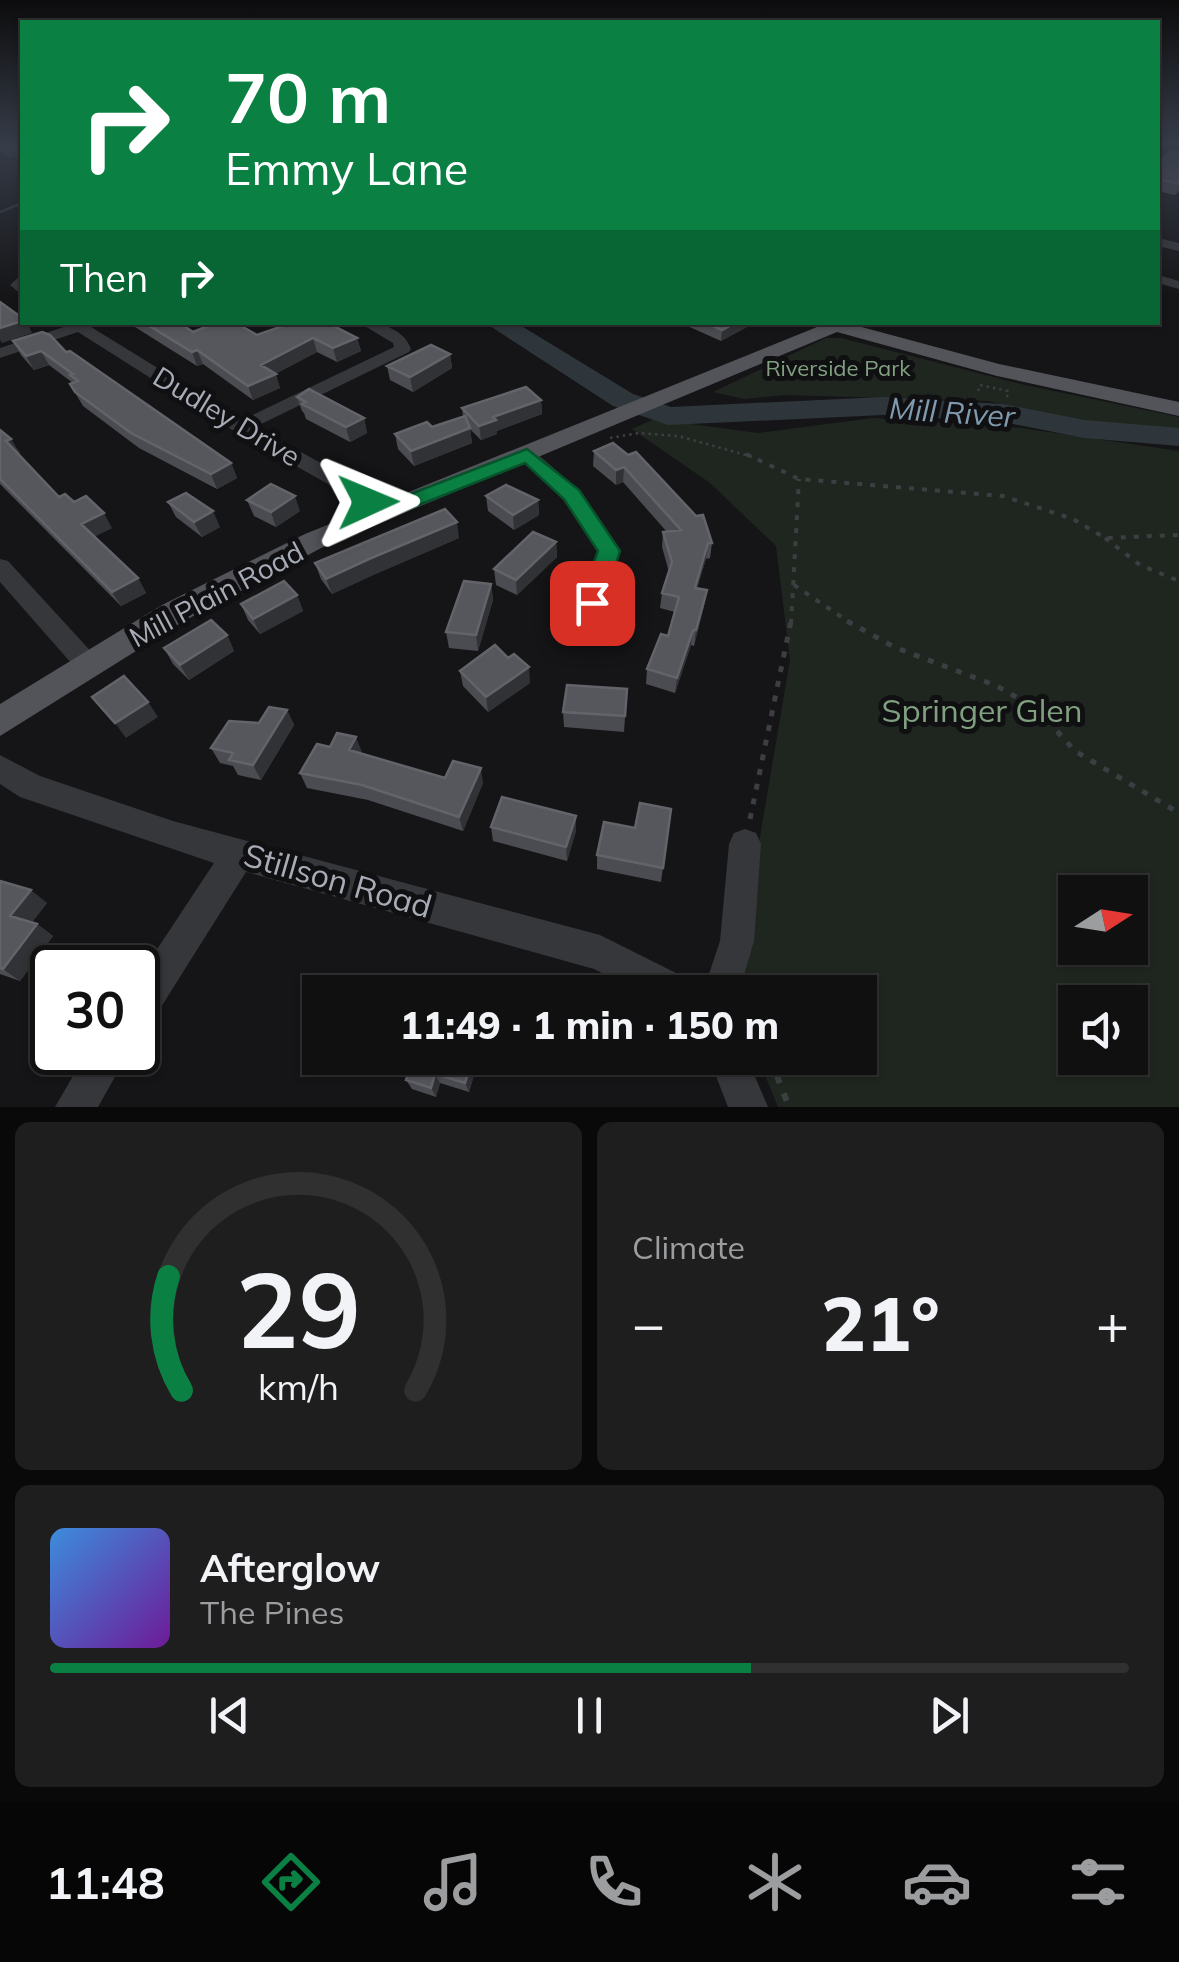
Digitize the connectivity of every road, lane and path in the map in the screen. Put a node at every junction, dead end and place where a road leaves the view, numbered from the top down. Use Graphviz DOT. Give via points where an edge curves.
graph roads {
  1 [pos="75,325"];
  2 [pos="370,325"];
  3 [pos="828,325"];
  4 [pos="834,325"];
  5 [pos="0,353"];
  6 [pos="981,380"];
  7 [pos="1008,385"];
  8 [pos="978,391"];
  9 [pos="1007,398"];
  10 [pos="1179,409"];
  11 [pos="241,427"];
  12 [pos="608,437"];
  13 [pos="527,455"];
  14 [pos="798,478"];
  15 [pos="378,514"];
  16 [pos="1179,535"];
  17 [pos="1105,538"];
  18 [pos="0,567"];
  19 [pos="1179,581"];
  20 [pos="794,585"];
  21 [pos="584,629"];
  22 [pos="88,665"];
  23 [pos="0,722"];
  24 [pos="0,768"];
  25 [pos="1179,813"];
  26 [pos="745,844"];
  27 [pos="240,852"];
  28 [pos="642,975"];
  29 [pos="726,975"];
  30 [pos="160,976"];
  31 [pos="95,1075"];
  32 [pos="735,1075"];
  33 [pos="777,1075"];
  34 [pos="75,1107"];
  35 [pos="748,1107"];
  36 [pos="790,1107"];
  1 -- 5 [label="street"];
  1 -- 11 [label="street, Dudley Drive"];
  2 -- 11 [label="street" via="400,340 402,348"];
  3 -- 13 [label="main road, Mill Plain Road"];
  4 -- 10 [label="main road" via="997,370"];
  6 -- 7 [label="path"];
  8 -- 9 [label="path" via="980,385 1008,392"];
  11 -- 15 [label="street, Dudley Drive" via="356,491"];
  12 -- 14 [label="path" via="622,440 636,432 720,445"];
  13 -- 15 [label="main road, Mill Plain Road"];
  13 -- 21 [label="street" via="572,495 609,551"];
  14 -- 17 [label="path" via="1003,496 1073,519"];
  14 -- 20 [label="path"];
  15 -- 22 [label="main road, Mill Plain Road" via="242,575"];
  16 -- 17 [label="path"];
  17 -- 19 [label="path" via="1140,565"];
  18 -- 22 [label="street"];
  20 -- 25 [label="path" via="894,647 997,686 1036,709 1075,751"];
  20 -- 26 [label="path" via="794,612"];
  22 -- 23 [label="main road, Mill Plain Road"];
  24 -- 27 [label="street, Stillson Road" via="30,787"];
  26 -- 29 [label="street" via="737,942"];
  27 -- 28 [label="street, Stillson Road" via="600,953"];
  27 -- 30 [label="street"];
  31 -- 34 [label="street"];
  32 -- 35 [label="street"];
  33 -- 36 [label="path"];
}
